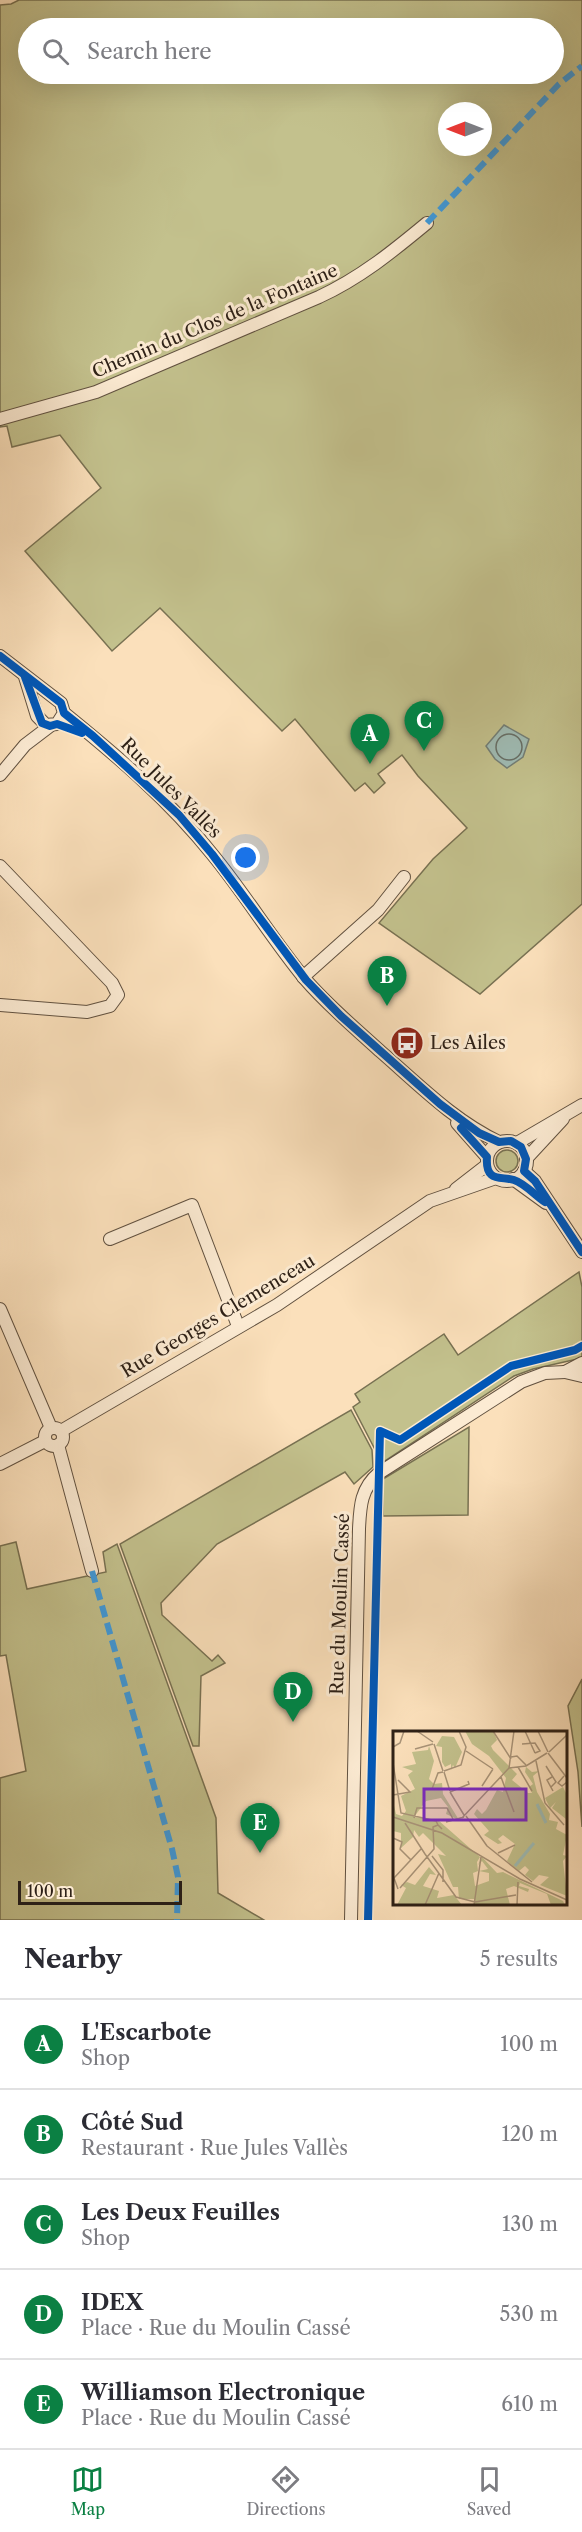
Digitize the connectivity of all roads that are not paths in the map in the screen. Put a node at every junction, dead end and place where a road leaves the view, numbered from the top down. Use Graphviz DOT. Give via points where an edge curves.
graph roads {
  1 [pos="427,223"];
  2 [pos="0,419"];
  3 [pos="0,656"];
  4 [pos="25,676"];
  5 [pos="52,699"];
  6 [pos="37,713"];
  7 [pos="64,713"];
  8 [pos="53,725"];
  9 [pos="93,736"];
  10 [pos="25,746"];
  11 [pos="0,775"];
  12 [pos="0,866"];
  13 [pos="404,877"];
  14 [pos="303,977"];
  15 [pos="0,1005"];
  16 [pos="440,1104"];
  17 [pos="582,1105"];
  18 [pos="568,1114"];
  19 [pos="499,1142"];
  20 [pos="517,1143"];
  21 [pos="487,1161"];
  22 [pos="525,1165"];
  23 [pos="496,1178"];
  24 [pos="513,1179"];
  25 [pos="452,1192"];
  26 [pos="552,1207"];
  27 [pos="110,1239"];
  28 [pos="582,1252"];
  29 [pos="0,1309"];
  30 [pos="238,1326"];
  31 [pos="582,1363"];
  32 [pos="565,1372"];
  33 [pos="582,1376"];
  34 [pos="56,1429"];
  35 [pos="45,1441"];
  36 [pos="58,1445"];
  37 [pos="0,1464"];
  38 [pos="92,1571"];
  39 [pos="351,1920"];
  1 -- 2 [label="street, Chemin du Clos de la Fontaine" via="373,268 330,292 96,392"];
  3 -- 4 [label="street"];
  4 -- 5 [label="street"];
  4 -- 6 [label="street"];
  5 -- 6 [label="street" via="45,699"];
  5 -- 7 [label="street" via="61,704"];
  6 -- 8 [label="street" via="42,723"];
  6 -- 10 [label="street"];
  7 -- 8 [label="street"];
  7 -- 9 [label="street, Rue Jules Vallès"];
  8 -- 9 [label="street, Rue Jules Vallès"];
  8 -- 10 [label="street"];
  9 -- 14 [label="street, Rue Jules Vallès" via="179,815"];
  10 -- 11 [label="street"];
  12 -- 15 [label="street" via="112,982 118,995 110,1006 87,1012"];
  13 -- 14 [label="street" via="378,910"];
  14 -- 16 [label="street, Rue Jules Vallès" via="340,1016"];
  16 -- 19 [label="street, Rue Jules Vallès" via="479,1133"];
  16 -- 21 [label="street, Rue Jules Vallès"];
  17 -- 18 [label="street"];
  18 -- 20 [label="street"];
  18 -- 22 [label="street"];
  19 -- 20 [label="street"];
  19 -- 21 [label="street" via="489,1150"];
  20 -- 22 [label="street"];
  21 -- 23 [label="street"];
  21 -- 25 [label="street, Rue Georges Clemenceau"];
  22 -- 24 [label="street"];
  22 -- 26 [label="street"];
  23 -- 24 [label="street"];
  23 -- 25 [label="street, Rue Georges Clemenceau"];
  24 -- 26 [label="street"];
  25 -- 30 [label="street, Rue Georges Clemenceau" via="430,1201 277,1305"];
  26 -- 28 [label="street"];
  27 -- 30 [label="street" via="192,1205"];
  29 -- 34 [label="street"];
  30 -- 34 [label="street, Rue Georges Clemenceau"];
  31 -- 32 [label="street, Rue du Moulin Cassé"];
  32 -- 33 [label="street, Rue du Moulin Cassé"];
  32 -- 39 [label="street, Rue du Moulin Cassé" via="545,1373 521,1382 379,1473 363,1495 359,1529"];
  34 -- 35 [label="street" via="44,1435"];
  34 -- 36 [label="street" via="63,1437"];
  35 -- 36 [label="street"];
  35 -- 37 [label="street"];
  36 -- 38 [label="street"];
}
